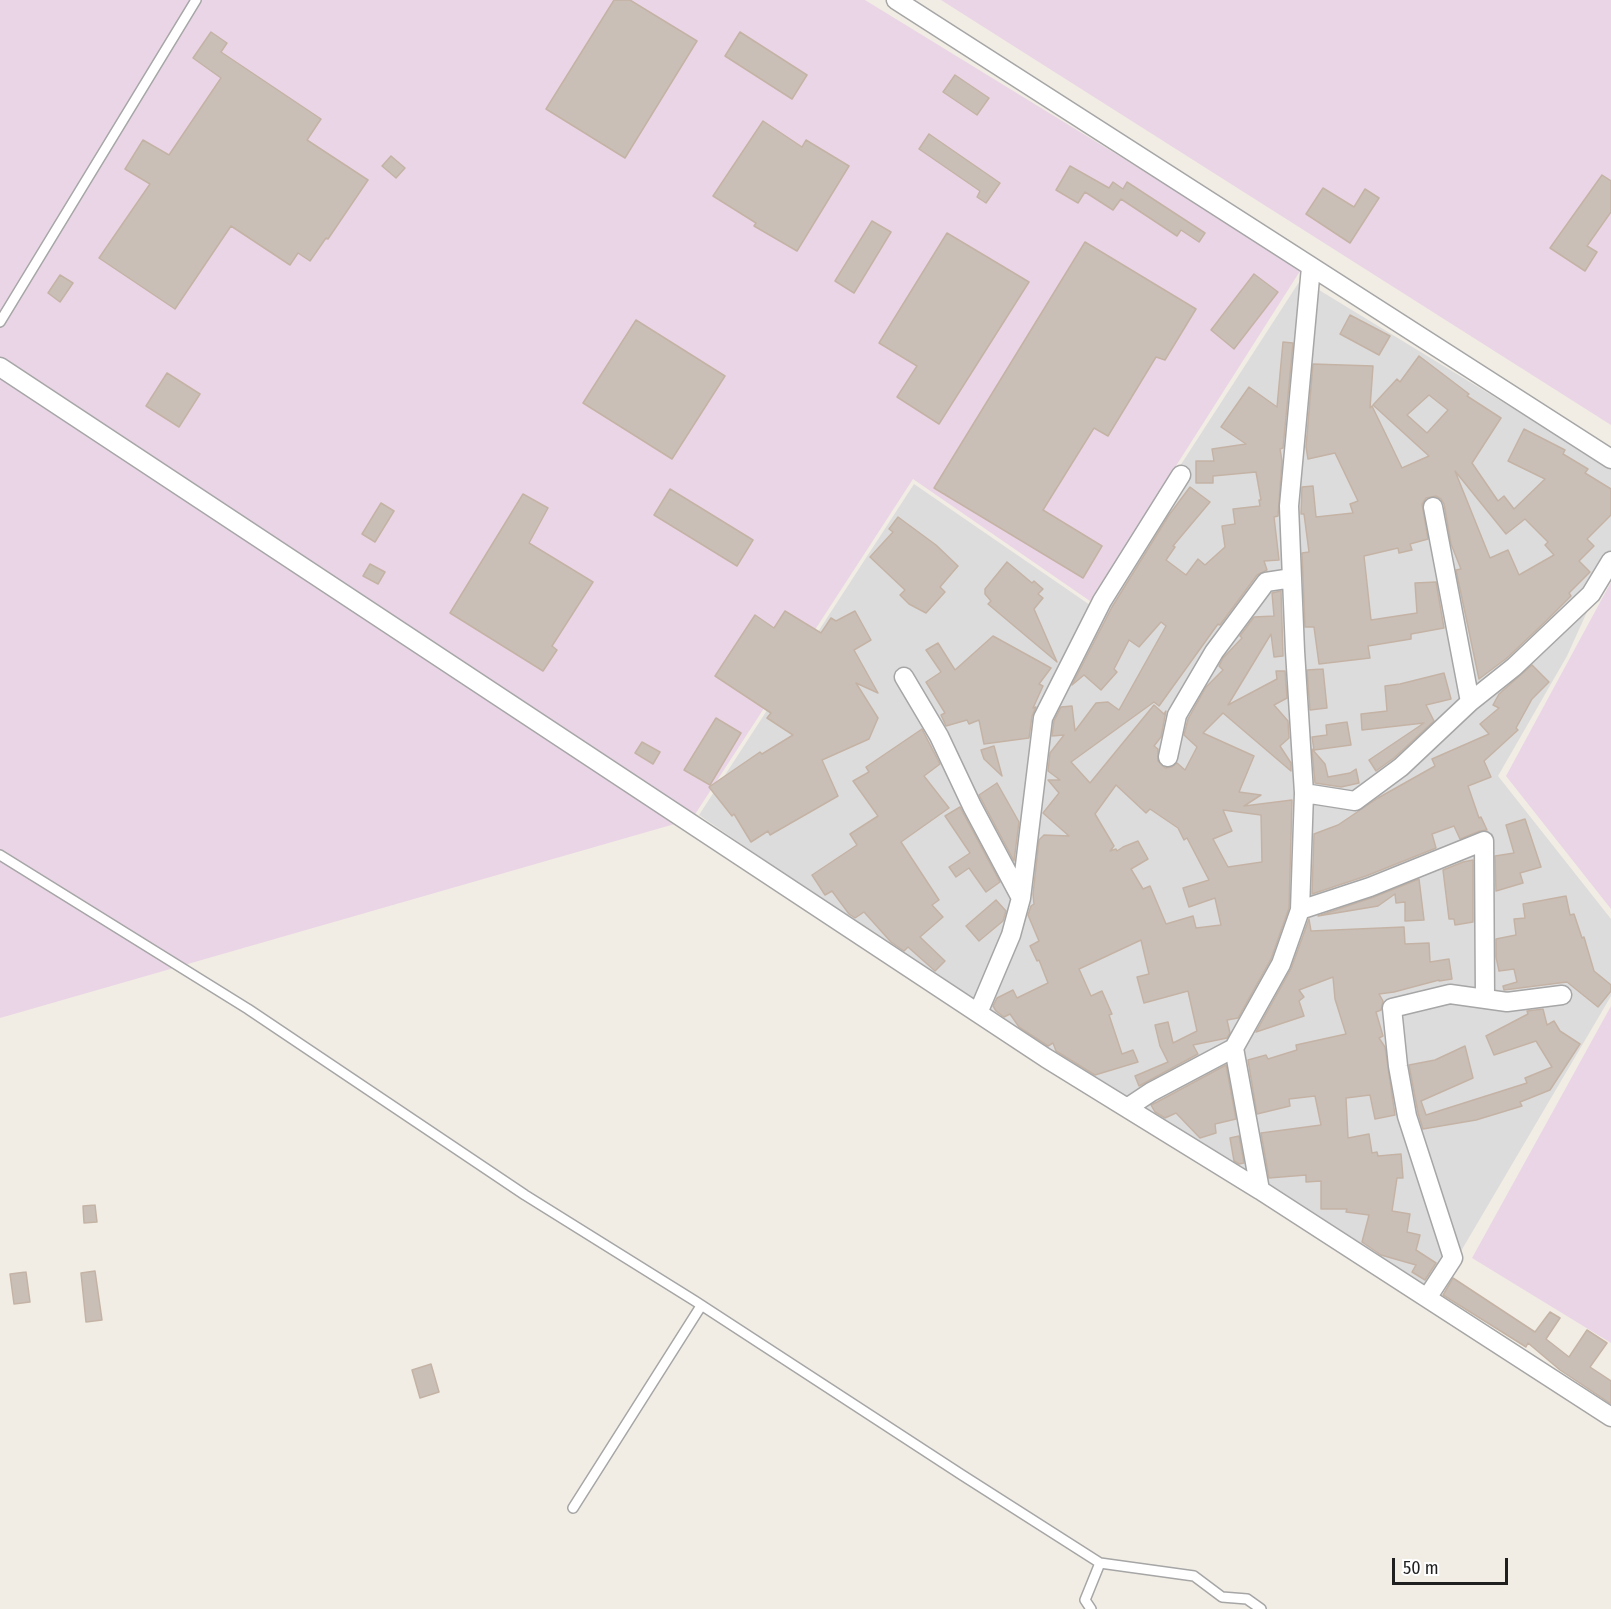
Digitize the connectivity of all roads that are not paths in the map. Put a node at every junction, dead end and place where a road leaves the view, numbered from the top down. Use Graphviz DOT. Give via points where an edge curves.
graph roads {
  1 [pos="196,0"];
  2 [pos="896,0"];
  3 [pos="1311,267"];
  4 [pos="0,322"];
  5 [pos="0,367"];
  6 [pos="1611,459"];
  7 [pos="1181,475"];
  8 [pos="1432,507"];
  9 [pos="1611,561"];
  10 [pos="1292,578"];
  11 [pos="904,677"];
  12 [pos="1470,702"];
  13 [pos="1168,757"];
  14 [pos="1304,794"];
  15 [pos="0,855"];
  16 [pos="1021,898"];
  17 [pos="1300,910"];
  18 [pos="1562,995"];
  19 [pos="1485,998"];
  20 [pos="978,1013"];
  21 [pos="1234,1048"];
  22 [pos="1127,1108"];
  23 [pos="1260,1190"];
  24 [pos="1427,1298"];
  25 [pos="701,1305"];
  26 [pos="1611,1417"];
  27 [pos="573,1508"];
  28 [pos="1100,1563"];
  29 [pos="1091,1609"];
  30 [pos="1261,1609"];
  1 -- 4 [label="lane"];
  2 -- 3 [label="street"];
  3 -- 6 [label="street"];
  3 -- 10 [label="street" via="1289,506"];
  5 -- 20 [label="street"];
  7 -- 16 [label="street" via="1102,601 1043,718"];
  8 -- 12 [label="street"];
  9 -- 12 [label="street" via="1591,594 1514,667"];
  10 -- 13 [label="street" via="1266,582 1214,652 1177,715"];
  10 -- 14 [label="street"];
  11 -- 16 [label="street" via="939,736"];
  12 -- 14 [label="street" via="1401,766 1355,801"];
  14 -- 17 [label="street"];
  15 -- 25 [label="lane" via="248,1009 525,1195"];
  16 -- 20 [label="street" via="1011,934"];
  17 -- 19 [label="street" via="1485,841"];
  17 -- 21 [label="street" via="1281,964"];
  18 -- 19 [label="street" via="1508,1002"];
  19 -- 24 [label="street" via="1450,994 1392,1008 1407,1116 1453,1258"];
  20 -- 22 [label="street"];
  21 -- 22 [label="street"];
  21 -- 23 [label="street"];
  22 -- 23 [label="street"];
  23 -- 24 [label="street"];
  24 -- 26 [label="street"];
  25 -- 27 [label="lane"];
  25 -- 28 [label="lane"];
  28 -- 29 [label="lane" via="1085,1600"];
  28 -- 30 [label="lane" via="1194,1576 1222,1597 1247,1599"];
}
